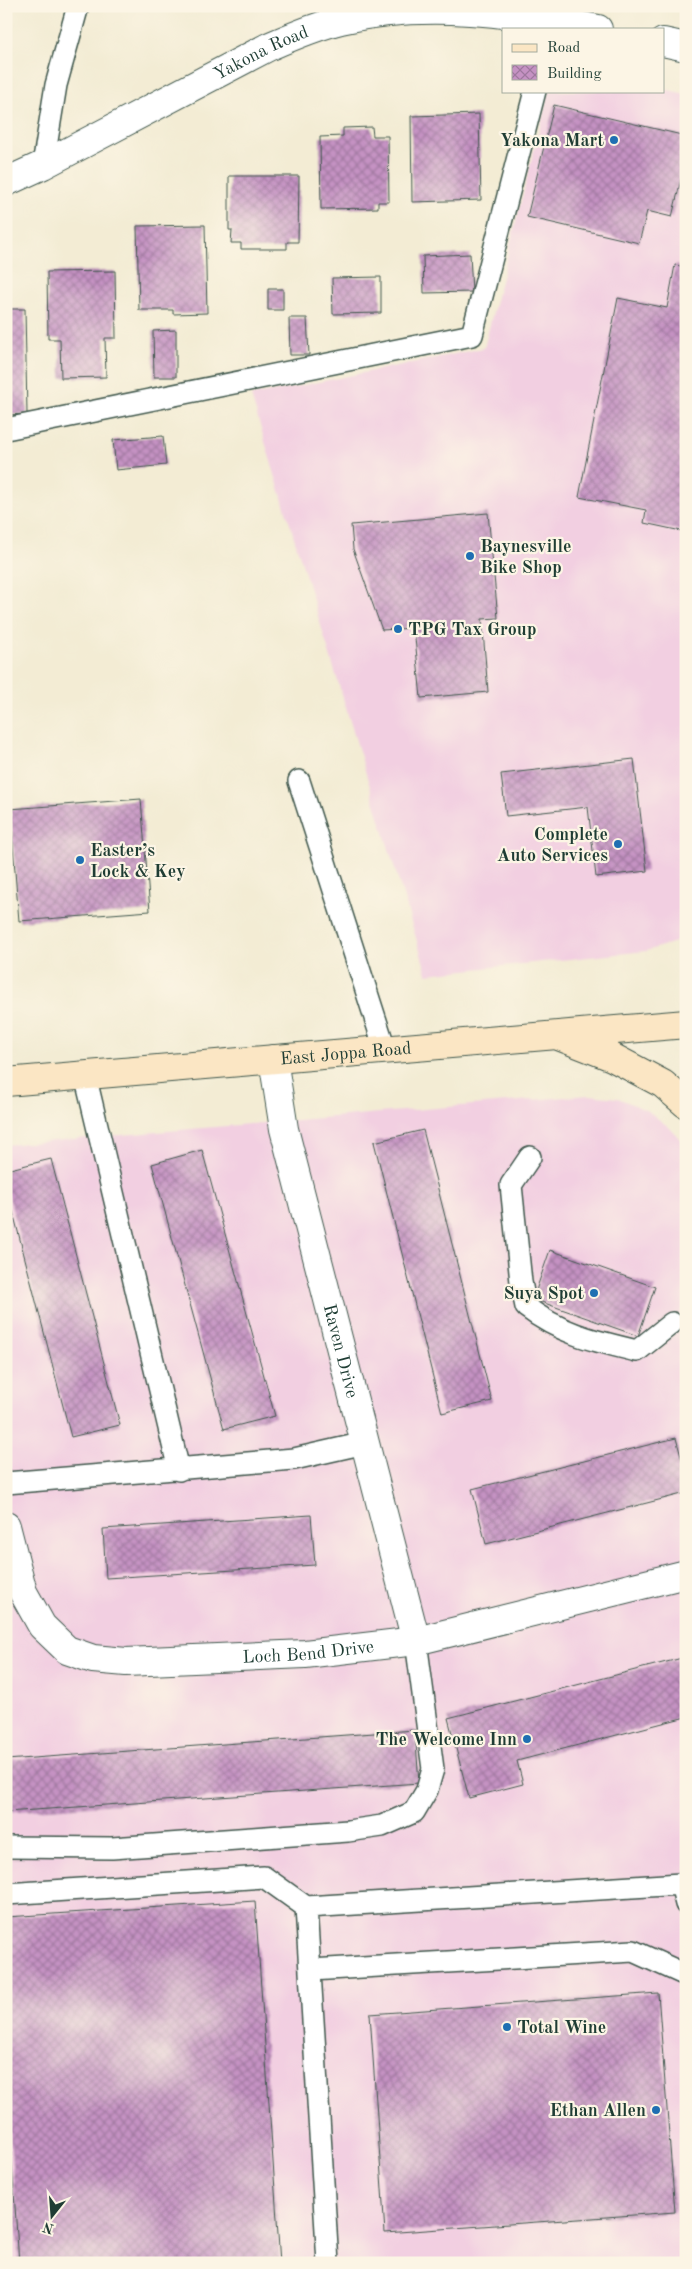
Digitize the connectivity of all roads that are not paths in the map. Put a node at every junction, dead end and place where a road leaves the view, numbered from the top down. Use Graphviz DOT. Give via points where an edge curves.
graph roads {
  1 [pos="78,6"];
  2 [pos="341,13"];
  3 [pos="554,18"];
  4 [pos="594,28"];
  5 [pos="664,42"];
  6 [pos="686,47"];
  7 [pos="535,92"];
  8 [pos="44,165"];
  9 [pos="6,182"];
  10 [pos="6,429"];
  11 [pos="299,781"];
  12 [pos="686,1024"];
  13 [pos="555,1034"];
  14 [pos="385,1049"];
  15 [pos="273,1058"];
  16 [pos="85,1075"];
  17 [pos="6,1082"];
  18 [pos="686,1104"];
  19 [pos="530,1157"];
  20 [pos="672,1323"];
  21 [pos="365,1443"];
  22 [pos="179,1470"];
  23 [pos="6,1483"];
  24 [pos="6,1526"];
  25 [pos="686,1574"];
  26 [pos="416,1641"];
  27 [pos="6,1847"];
  28 [pos="6,1894"];
  29 [pos="686,1904"];
  30 [pos="306,1907"];
  31 [pos="310,1970"];
  32 [pos="686,1975"];
  33 [pos="328,2263"];
  1 -- 8 [label="lane" via="56,85"];
  2 -- 3 [label="street, Yakona Road" via="478,11"];
  2 -- 8 [label="street, Yakona Road" via="270,46"];
  3 -- 4 [label="street, Yakona Road"];
  5 -- 6 [label="street"];
  7 -- 10 [label="lane" via="472,335"];
  8 -- 9 [label="street, Yakona Road"];
  11 -- 14 [label="lane"];
  12 -- 13 [label="main road, East Joppa Road"];
  13 -- 14 [label="main road, East Joppa Road"];
  13 -- 18 [label="main road" via="612,1057 663,1084"];
  14 -- 15 [label="main road, East Joppa Road"];
  15 -- 16 [label="main road, East Joppa Road"];
  15 -- 21 [label="street, Raven Drive" via="284,1129"];
  16 -- 17 [label="main road, East Joppa Road"];
  16 -- 22 [label="lane"];
  19 -- 20 [label="lane" via="511,1185 526,1307 545,1321 579,1337 637,1351"];
  21 -- 22 [label="lane" via="294,1460"];
  21 -- 26 [label="street, Raven Drive"];
  22 -- 23 [label="lane"];
  24 -- 26 [label="street, Loch Bend Drive" via="23,1592 42,1626 67,1650 93,1659 177,1661 305,1654"];
  25 -- 26 [label="street, Loch Bend Drive"];
  26 -- 27 [label="lane" via="433,1768 428,1790 414,1812 382,1826 348,1831 112,1848"];
  28 -- 30 [label="lane" via="264,1877"];
  29 -- 30 [label="lane" via="681,1884"];
  30 -- 31 [label="lane"];
  31 -- 32 [label="lane" via="633,1951"];
  31 -- 33 [label="lane"];
}
